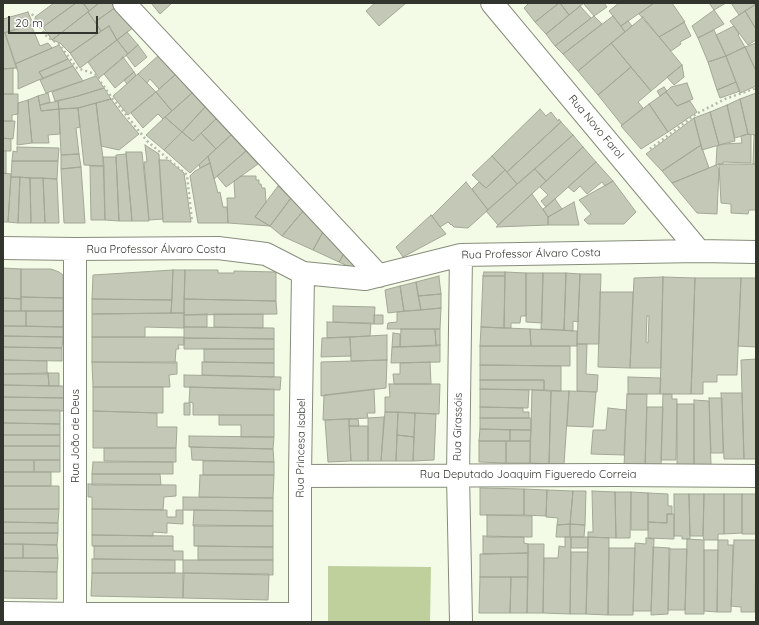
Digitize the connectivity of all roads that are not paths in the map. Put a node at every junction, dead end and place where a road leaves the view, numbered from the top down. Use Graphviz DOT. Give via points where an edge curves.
graph roads {
  1 [pos="124,3"];
  2 [pos="492,3"];
  3 [pos="3,248"];
  4 [pos="75,249"];
  5 [pos="699,251"];
  6 [pos="756,252"];
  7 [pos="460,255"];
  8 [pos="303,273"];
  9 [pos="379,276"];
  10 [pos="300,476"];
  11 [pos="458,476"];
  12 [pos="756,476"];
  13 [pos="3,613"];
  14 [pos="76,618"];
  15 [pos="300,618"];
  16 [pos="461,622"];
  1 -- 9 [label="street"];
  2 -- 5 [label="street, Rua Novo Farol"];
  3 -- 4 [label="street, Rua Professor Álvaro Costa"];
  4 -- 8 [label="street, Rua Professor Álvaro Costa" via="218,248 266,254"];
  4 -- 14 [label="street, Rua João de Deus"];
  5 -- 6 [label="street, Rua Professor Álvaro Costa"];
  5 -- 7 [label="street, Rua Professor Álvaro Costa"];
  7 -- 9 [label="street, Rua Professor Álvaro Costa"];
  7 -- 11 [label="street, Rua Girassóis"];
  8 -- 9 [label="street, Rua Professor Álvaro Costa" via="365,279"];
  8 -- 10 [label="street, Rua Princesa Isabel"];
  10 -- 11 [label="street, Rua Deputado Joaquim Figueredo Correia"];
  10 -- 15 [label="street, Rua Princesa Isabel"];
  11 -- 12 [label="street, Rua Deputado Joaquim Figueredo Correia"];
  11 -- 16 [label="street, Rua Girassóis"];
  13 -- 14 [label="street"];
  14 -- 15 [label="street"];
}
